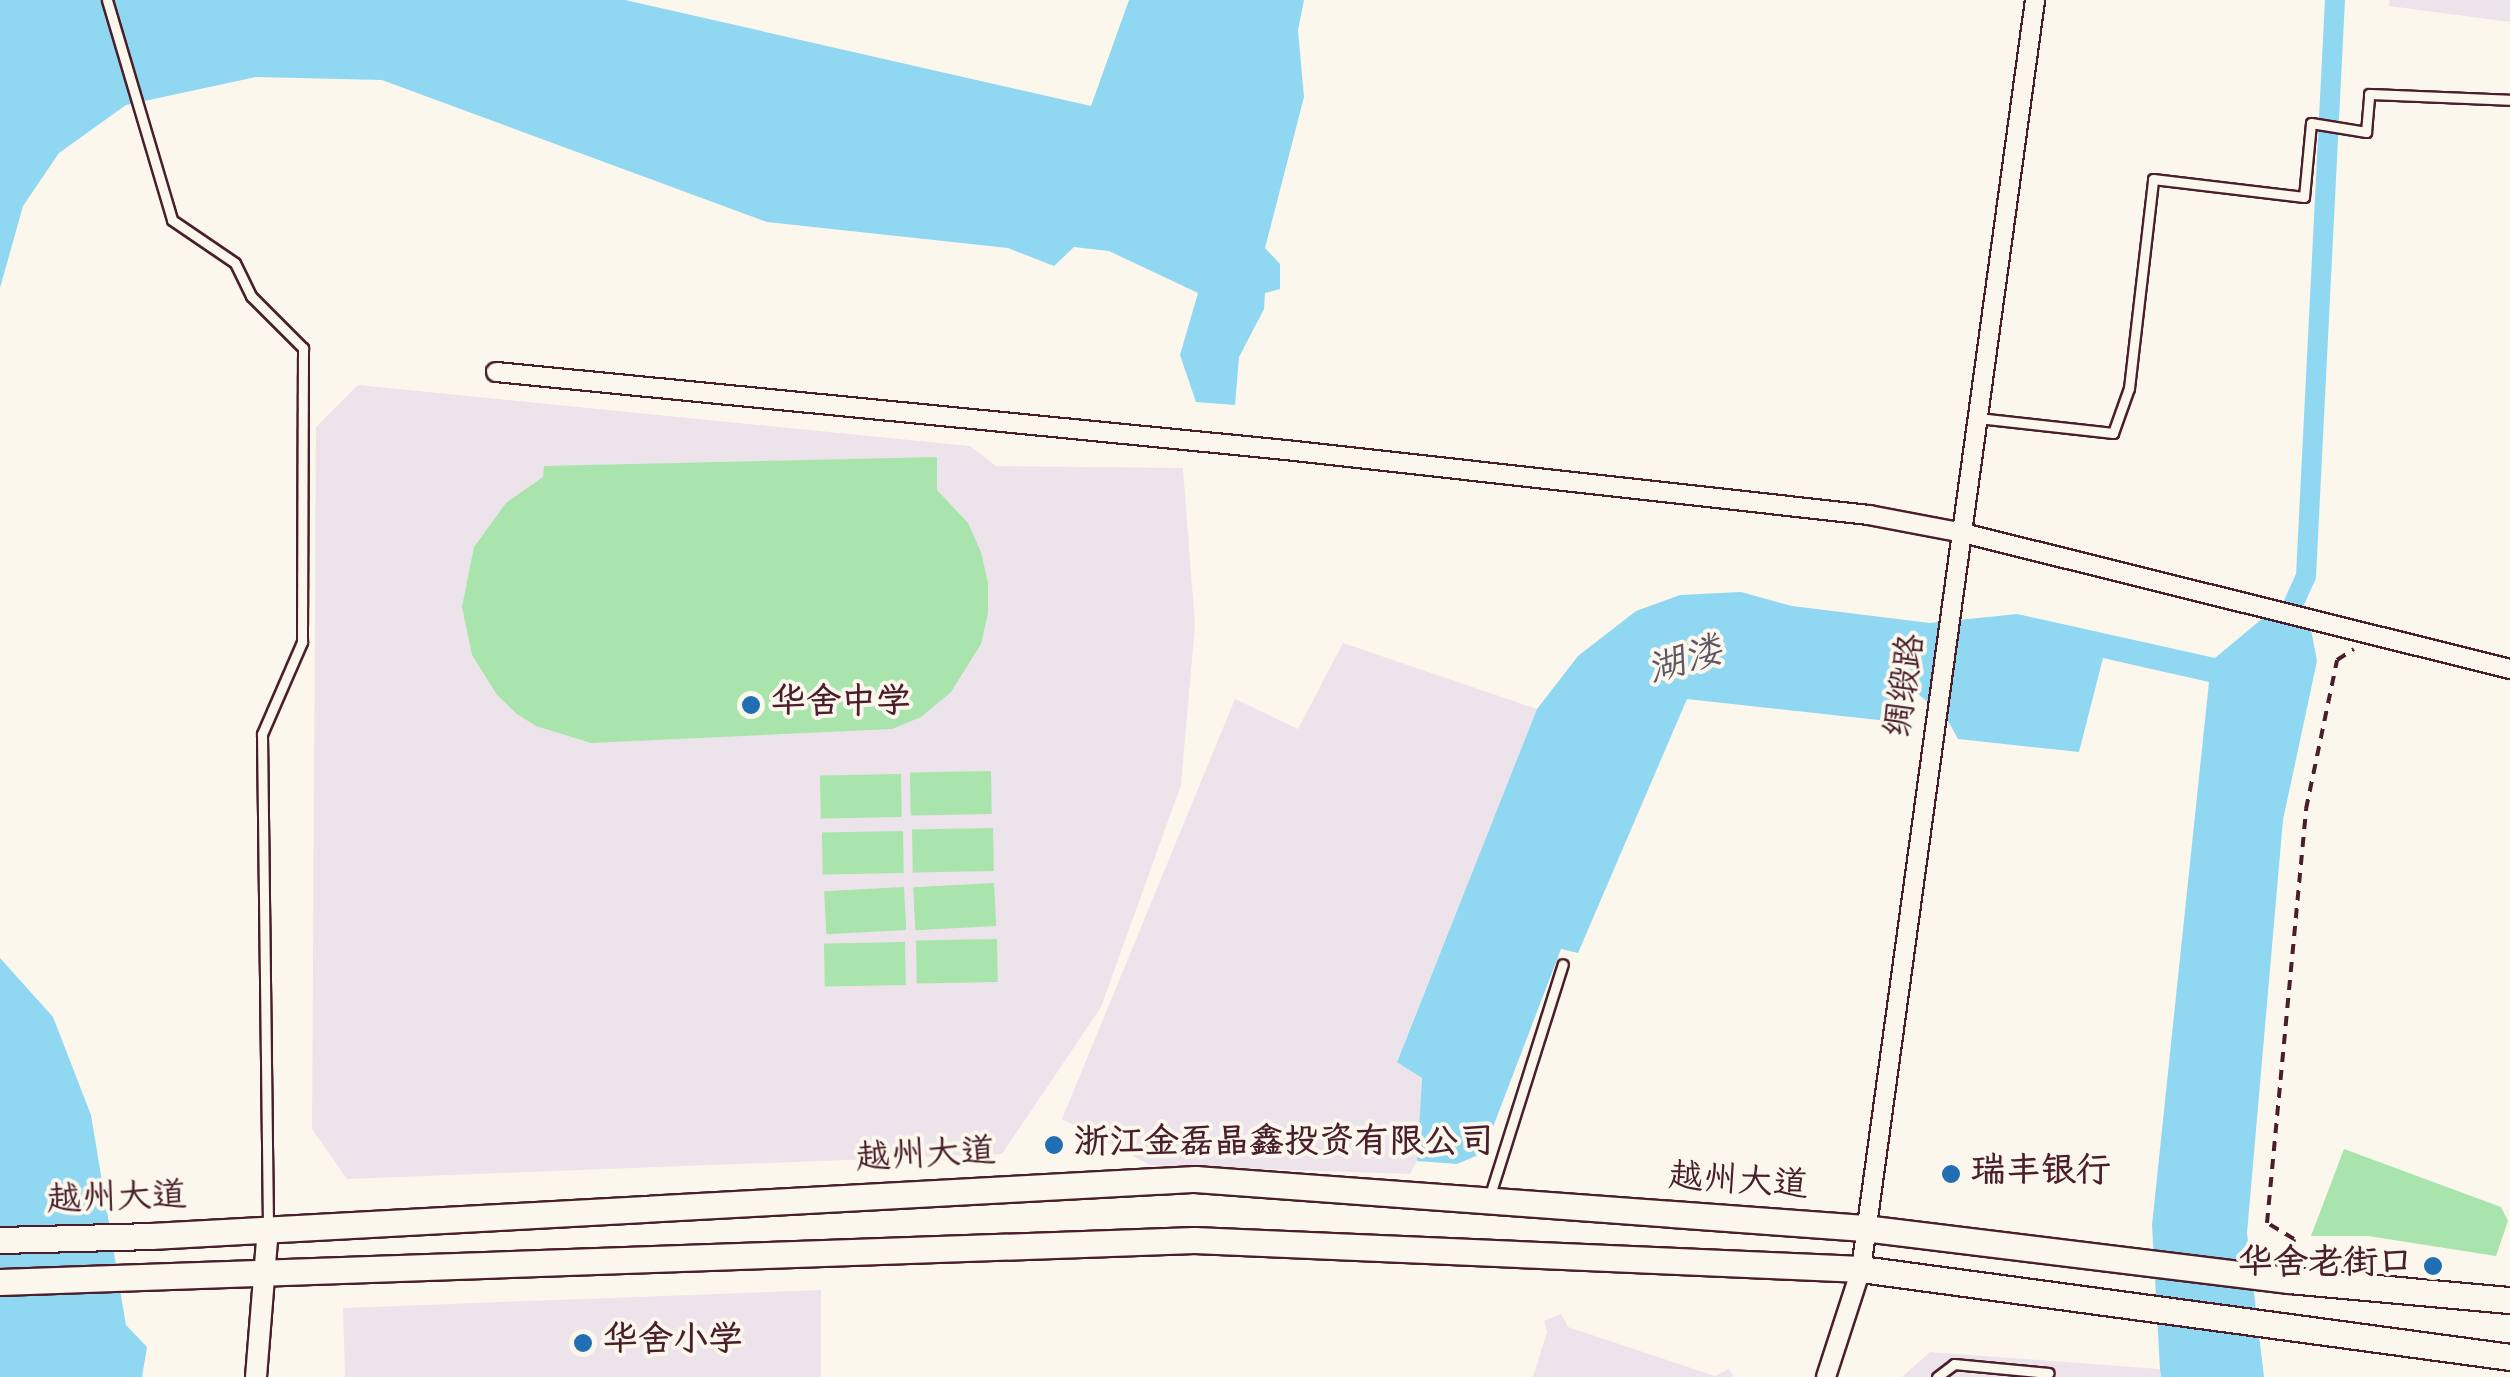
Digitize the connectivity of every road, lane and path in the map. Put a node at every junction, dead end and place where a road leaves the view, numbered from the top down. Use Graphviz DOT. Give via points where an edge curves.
graph roads {
  1 [pos="107,0"];
  2 [pos="2035,0"];
  3 [pos="2510,100"];
  4 [pos="496,372"];
  5 [pos="1978,418"];
  6 [pos="1963,533"];
  7 [pos="2376,635"];
  8 [pos="2510,668"];
  9 [pos="1563,964"];
  10 [pos="1488,1200"];
  11 [pos="1864,1228"];
  12 [pos="268,1229"];
  13 [pos="2294,1239"];
  14 [pos="0,1240"];
  15 [pos="263,1269"];
  16 [pos="1861,1269"];
  17 [pos="0,1282"];
  18 [pos="2510,1300"];
  19 [pos="2510,1357"];
  20 [pos="2049,1373"];
  21 [pos="256,1377"];
  22 [pos="1826,1377"];
  23 [pos="1937,1377"];
  1 -- 12 [label="lane" via="172,220 235,263 251,296 302,348 302,642 262,734"];
  2 -- 5 [label="street, 绸缎路"];
  3 -- 5 [label="lane" via="2369,94 2366,132 2311,123 2304,198 2153,178 2129,388 2113,433"];
  4 -- 6 [label="street" via="1286,450 1870,515"];
  5 -- 6 [label="street, 绸缎路"];
  6 -- 7 [label="street"];
  6 -- 11 [label="street, 绸缎路"];
  7 -- 8 [label="street"];
  7 -- 13 [label="path" via="2337,660 2306,808 2266,1223"];
  9 -- 10 [label="lane"];
  10 -- 11 [label="main road, 越州大道"];
  10 -- 12 [label="main road, 越州大道" via="1195,1178"];
  11 -- 16 [label="street, 绸缎路"];
  11 -- 18 [label="main road, 越州大道"];
  12 -- 14 [label="main road, 越州大道"];
  12 -- 15 [label="street"];
  15 -- 16 [label="main road" via="1194,1240"];
  15 -- 17 [label="main road"];
  15 -- 21 [label="street"];
  16 -- 19 [label="main road"];
  16 -- 22 [label="street, 绸缎路"];
  20 -- 23 [label="lane" via="1954,1364"];
}
